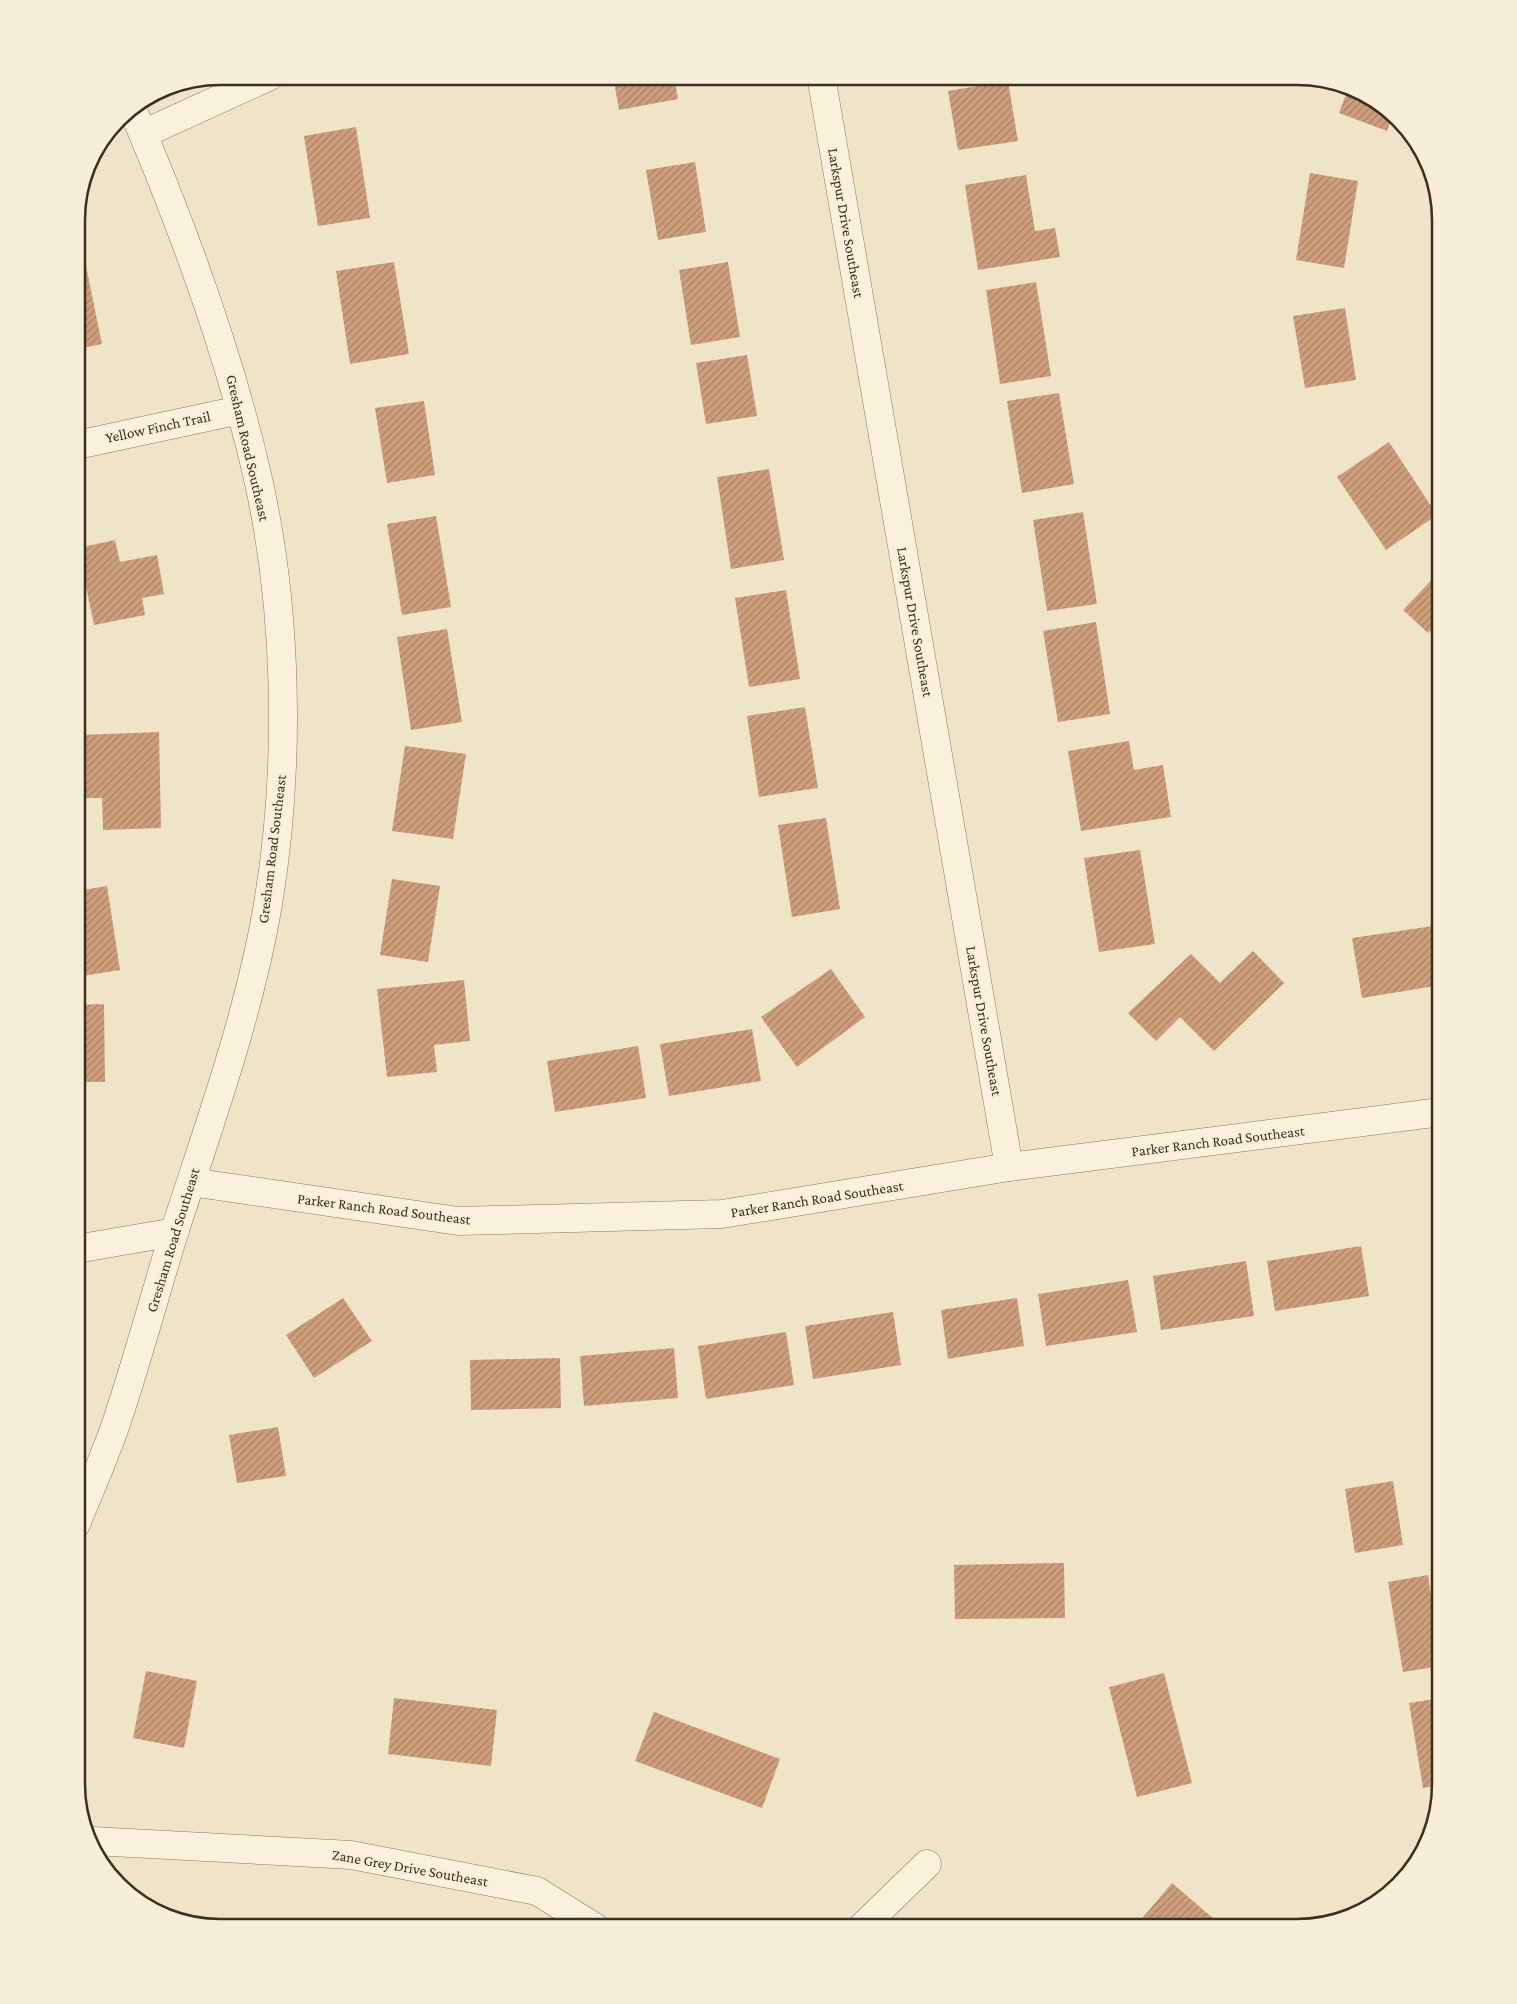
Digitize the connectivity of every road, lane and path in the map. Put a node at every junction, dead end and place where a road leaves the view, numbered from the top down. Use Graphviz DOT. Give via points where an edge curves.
graph roads {
  1 [pos="250,85"];
  2 [pos="823,85"];
  3 [pos="135,115"];
  4 [pos="143,134"];
  5 [pos="240,410"];
  6 [pos="85,443"];
  7 [pos="1432,1113"];
  8 [pos="1009,1167"];
  9 [pos="191,1182"];
  10 [pos="175,1232"];
  11 [pos="85,1247"];
  12 [pos="85,1501"];
  13 [pos="98,1841"];
  14 [pos="926,1864"];
  15 [pos="582,1919"];
  16 [pos="871,1919"];
  1 -- 4 [label="street"];
  2 -- 8 [label="street, Larkspur Drive Southeast"];
  3 -- 4 [label="street, Gresham Road Southeast"];
  4 -- 5 [label="street, Gresham Road Southeast" via="179,219"];
  5 -- 6 [label="street, Yellow Finch Trail"];
  5 -- 9 [label="street, Gresham Road Southeast" via="267,524 280,632 283,686 281,795 268,902 246,1009"];
  7 -- 8 [label="street, Parker Ranch Road Southeast"];
  8 -- 9 [label="street, Parker Ranch Road Southeast" via="722,1214 458,1221"];
  9 -- 10 [label="street, Gresham Road Southeast"];
  10 -- 11 [label="street"];
  10 -- 12 [label="street, Gresham Road Southeast" via="116,1422"];
  13 -- 15 [label="street, Zane Grey Drive Southeast" via="351,1855 537,1891"];
  14 -- 16 [label="street"];
}
